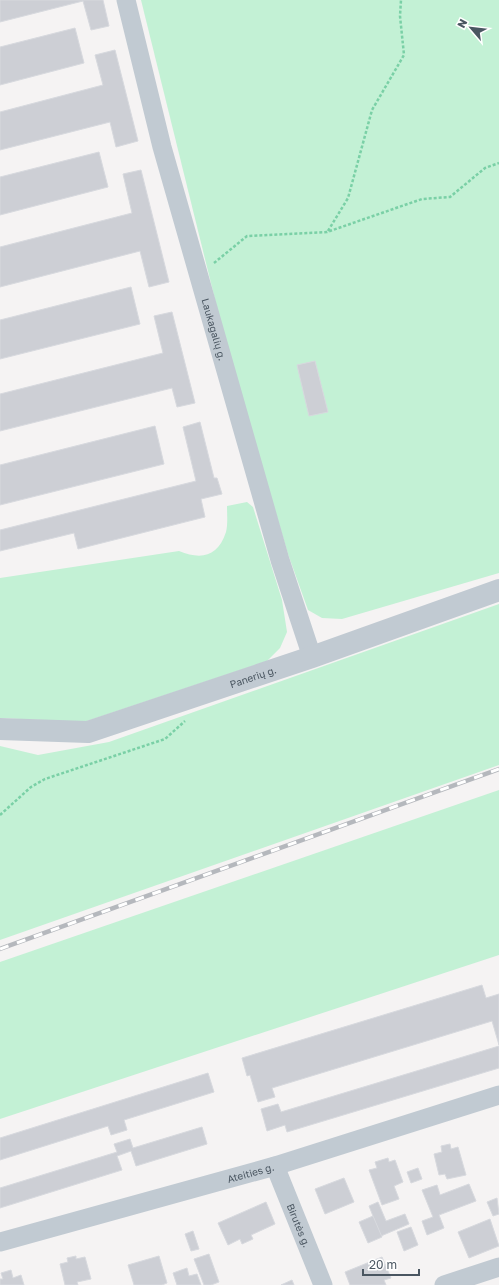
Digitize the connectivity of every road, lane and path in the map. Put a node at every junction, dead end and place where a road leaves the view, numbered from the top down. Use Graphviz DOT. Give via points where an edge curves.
graph roads {
  1 [pos="126,0"];
  2 [pos="401,0"];
  3 [pos="499,163"];
  4 [pos="327,232"];
  5 [pos="198,274"];
  6 [pos="499,590"];
  7 [pos="312,657"];
  8 [pos="201,695"];
  9 [pos="0,729"];
  10 [pos="0,815"];
  11 [pos="499,1095"];
  12 [pos="274,1166"];
  13 [pos="0,1242"];
  14 [pos="499,1267"];
  15 [pos="323,1285"];
  16 [pos="444,1285"];
  1 -- 5 [label="street, Laukagalių g." via="162,147"];
  2 -- 4 [label="path" via="404,55 372,110 348,198"];
  3 -- 4 [label="path" via="485,168 450,197 422,199"];
  4 -- 5 [label="path" via="247,236"];
  5 -- 7 [label="street, Laukagalių g." via="280,560"];
  6 -- 7 [label="street, Panerių g."];
  7 -- 8 [label="street, Panerių g."];
  8 -- 9 [label="street, Panerių g." via="88,732"];
  8 -- 10 [label="path" via="184,723 165,739 45,779 31,787"];
  11 -- 12 [label="street, Ateities g."];
  12 -- 13 [label="street, Ateities g."];
  12 -- 15 [label="street, Birutės g."];
  14 -- 16 [label="street"];
}
